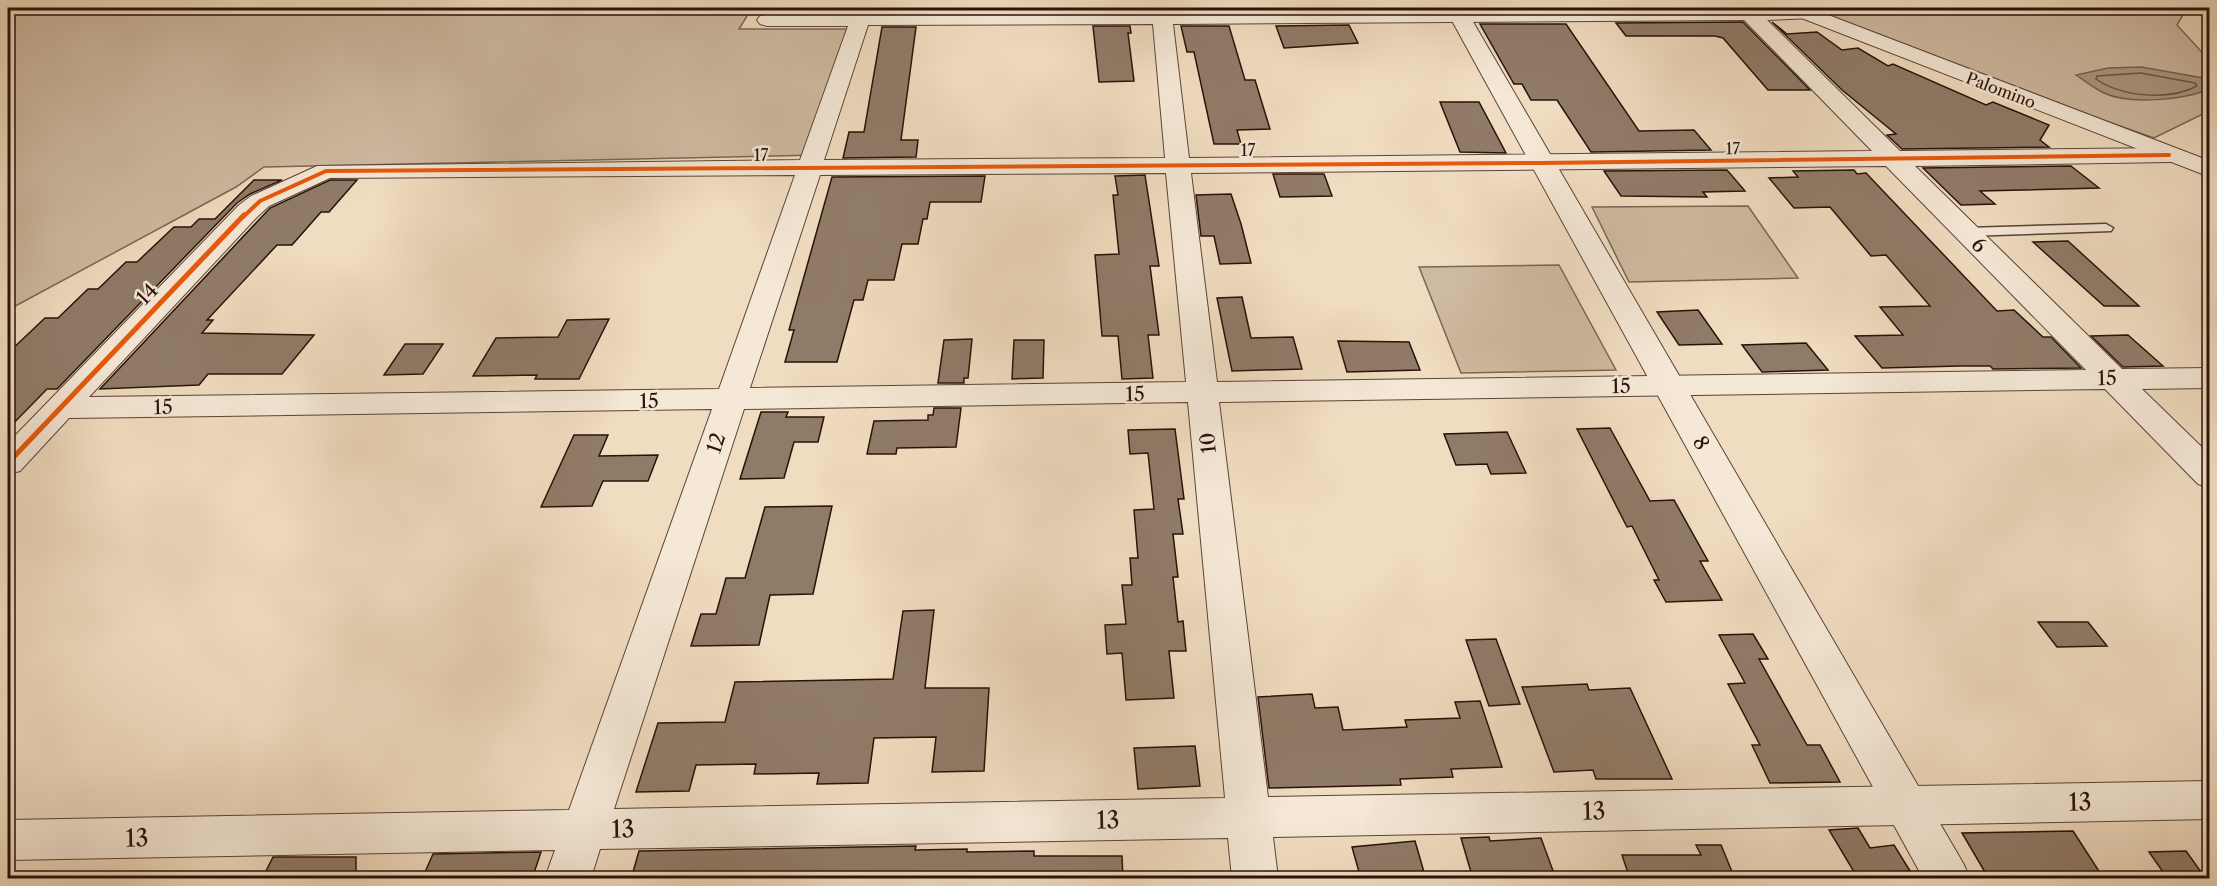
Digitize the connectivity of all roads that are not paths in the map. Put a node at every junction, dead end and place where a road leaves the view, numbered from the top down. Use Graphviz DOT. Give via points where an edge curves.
graph roads {
  1 [pos="1799,11"];
  2 [pos="1457,12"];
  3 [pos="1162,13"];
  4 [pos="862,14"];
  5 [pos="1749,14"];
  6 [pos="767,20"];
  7 [pos="2169,155"];
  8 [pos="1894,160"];
  9 [pos="1178,163"];
  10 [pos="1543,163"];
  11 [pos="809,168"];
  12 [pos="2210,170"];
  13 [pos="326,171"];
  14 [pos="2106,228"];
  15 [pos="1966,232"];
  16 [pos="2111,378"];
  17 [pos="2210,378"];
  18 [pos="1668,385"];
  19 [pos="1202,393"];
  20 [pos="730,400"];
  21 [pos="60,408"];
  22 [pos="8,463"];
  23 [pos="2210,476"];
  24 [pos="2210,800"];
  25 [pos="1906,806"];
  26 [pos="1248,818"];
  27 [pos="584,830"];
  28 [pos="8,840"];
  29 [pos="568,879"];
  30 [pos="1255,879"];
  31 [pos="1947,879"];
  1 -- 5 [label="street"];
  1 -- 7 [label="street, Palomino"];
  2 -- 3 [label="street"];
  2 -- 5 [label="street"];
  2 -- 10 [label="street, 8"];
  3 -- 4 [label="street"];
  3 -- 9 [label="street, 10"];
  4 -- 6 [label="street"];
  4 -- 11 [label="street, 12"];
  5 -- 8 [label="street, 6"];
  7 -- 8 [label="street, 17"];
  7 -- 12 [label="street, Palomino"];
  8 -- 10 [label="street, 17"];
  8 -- 15 [label="street, 6"];
  9 -- 10 [label="street, 17"];
  9 -- 11 [label="street, 17"];
  9 -- 19 [label="street, 10"];
  10 -- 18 [label="street, 8"];
  11 -- 13 [label="street, 17"];
  11 -- 20 [label="street, 12"];
  13 -- 21 [label="street, 14" via="260,201 248,211"];
  14 -- 15 [label="lane"];
  15 -- 16 [label="street, 6"];
  16 -- 17 [label="street, 15"];
  16 -- 18 [label="street, 15"];
  16 -- 23 [label="street, 6"];
  18 -- 19 [label="street, 15"];
  18 -- 25 [label="street, 8"];
  19 -- 20 [label="street, 15"];
  19 -- 26 [label="street, 10"];
  20 -- 21 [label="street, 15"];
  20 -- 27 [label="street, 12"];
  21 -- 22 [label="street, 14"];
  24 -- 25 [label="street, 13"];
  25 -- 26 [label="street, 13"];
  25 -- 31 [label="street, 8"];
  26 -- 27 [label="street, 13"];
  26 -- 30 [label="street, 10"];
  27 -- 28 [label="street, 13"];
  27 -- 29 [label="street, 12"];
}
